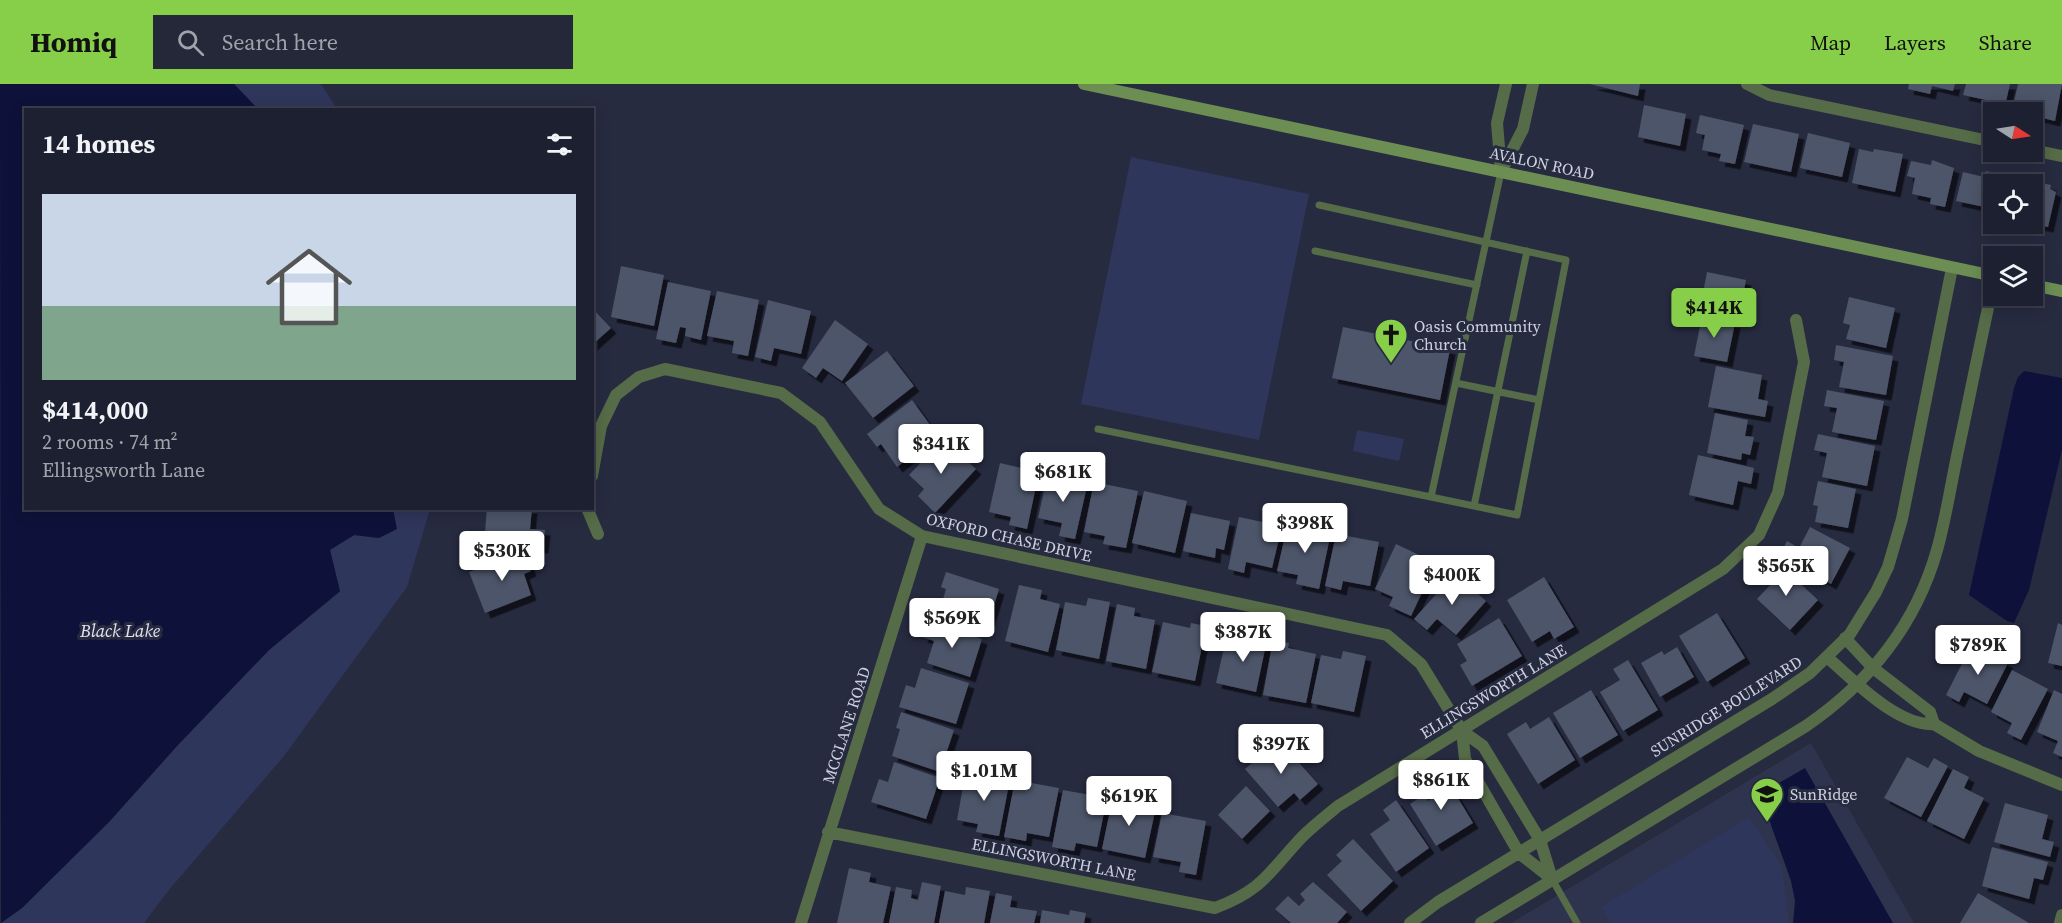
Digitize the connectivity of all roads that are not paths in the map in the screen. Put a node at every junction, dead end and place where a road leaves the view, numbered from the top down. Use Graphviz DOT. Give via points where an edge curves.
graph roads {
  1 [pos="1084,84"];
  2 [pos="1506,84"];
  3 [pos="1533,84"];
  4 [pos="1747,84"];
  5 [pos="1983,140"];
  6 [pos="2043,152"];
  7 [pos="2062,156"];
  8 [pos="1502,172"];
  9 [pos="1319,206"];
  10 [pos="1486,242"];
  11 [pos="1315,251"];
  12 [pos="1527,251"];
  13 [pos="1952,268"];
  14 [pos="1983,274"];
  15 [pos="1477,285"];
  16 [pos="2043,287"];
  17 [pos="2062,291"];
  18 [pos="1989,306"];
  19 [pos="1796,320"];
  20 [pos="1456,383"];
  21 [pos="1497,392"];
  22 [pos="1539,400"];
  23 [pos="1098,429"];
  24 [pos="594,465"];
  25 [pos="1431,497"];
  26 [pos="1474,506"];
  27 [pos="588,510"];
  28 [pos="598,534"];
  29 [pos="922,536"];
  30 [pos="1845,638"];
  31 [pos="1827,657"];
  32 [pos="1873,668"];
  33 [pos="1858,684"];
  34 [pos="1934,724"];
  35 [pos="1462,731"];
  36 [pos="2062,785"];
  37 [pos="1508,786"];
  38 [pos="1488,798"];
  39 [pos="828,831"];
  40 [pos="1540,840"];
  41 [pos="1519,853"];
  42 [pos="1552,879"];
  43 [pos="2062,915"];
  44 [pos="801,923"];
  45 [pos="1410,923"];
  46 [pos="1481,923"];
  47 [pos="1577,923"];
  48 [pos="2060,923"];
  1 -- 8 [label="main road, AVALON ROAD"];
  2 -- 8 [label="street" via="1497,123"];
  3 -- 8 [label="street" via="1523,129"];
  4 -- 5 [label="street" via="1769,95"];
  6 -- 7 [label="street"];
  8 -- 10 [label="lane"];
  8 -- 13 [label="main road, AVALON ROAD"];
  9 -- 10 [label="lane"];
  10 -- 12 [label="lane"];
  10 -- 15 [label="lane"];
  11 -- 15 [label="lane"];
  12 -- 21 [label="lane"];
  12 -- 22 [label="lane" via="1566,260"];
  13 -- 14 [label="main road, AVALON ROAD"];
  13 -- 30 [label="street, SUNRIDGE BOULEVARD" via="1896,545 1876,592"];
  15 -- 20 [label="lane"];
  16 -- 17 [label="main road"];
  18 -- 32 [label="street" via="1937,549 1915,608"];
  19 -- 35 [label="street, ELLINGSWORTH LANE" via="1804,362 1778,493 1759,535 1723,569"];
  20 -- 21 [label="lane"];
  20 -- 25 [label="lane"];
  21 -- 22 [label="lane"];
  21 -- 26 [label="lane"];
  22 -- 26 [label="lane" via="1517,515"];
  23 -- 25 [label="lane"];
  24 -- 29 [label="street, OXFORD CHASE DRIVE" via="601,426 616,395 639,377 665,369 782,393 820,422 879,510"];
  25 -- 26 [label="lane"];
  27 -- 28 [label="street"];
  29 -- 35 [label="street, OXFORD CHASE DRIVE" via="1387,635 1421,664"];
  29 -- 39 [label="street, MCCLANE ROAD"];
  30 -- 31 [label="street, SUNRIDGE BOULEVARD"];
  30 -- 32 [label="street"];
  31 -- 33 [label="street"];
  31 -- 40 [label="street, SUNRIDGE BOULEVARD" via="1772,699"];
  32 -- 33 [label="street"];
  32 -- 34 [label="street" via="1929,712"];
  33 -- 34 [label="street" via="1895,712 1924,725"];
  33 -- 42 [label="street" via="1806,726"];
  34 -- 36 [label="street" via="1980,751"];
  35 -- 37 [label="street, OXFORD CHASE DRIVE" via="1483,746"];
  35 -- 38 [label="street, OXFORD CHASE DRIVE" via="1465,759"];
  35 -- 39 [label="street, ELLINGSWORTH LANE" via="1338,806 1303,836 1267,879 1243,897 1215,908"];
  37 -- 38 [label="street"];
  37 -- 40 [label="street, OXFORD CHASE DRIVE"];
  38 -- 41 [label="street, OXFORD CHASE DRIVE"];
  39 -- 44 [label="street, MCCLANE ROAD"];
  40 -- 41 [label="street, SUNRIDGE BOULEVARD"];
  40 -- 42 [label="street, OXFORD CHASE DRIVE"];
  41 -- 42 [label="street, OXFORD CHASE DRIVE"];
  41 -- 45 [label="street, SUNRIDGE BOULEVARD"];
  42 -- 46 [label="street"];
  42 -- 47 [label="lane"];
  43 -- 48 [label="street"];
}
